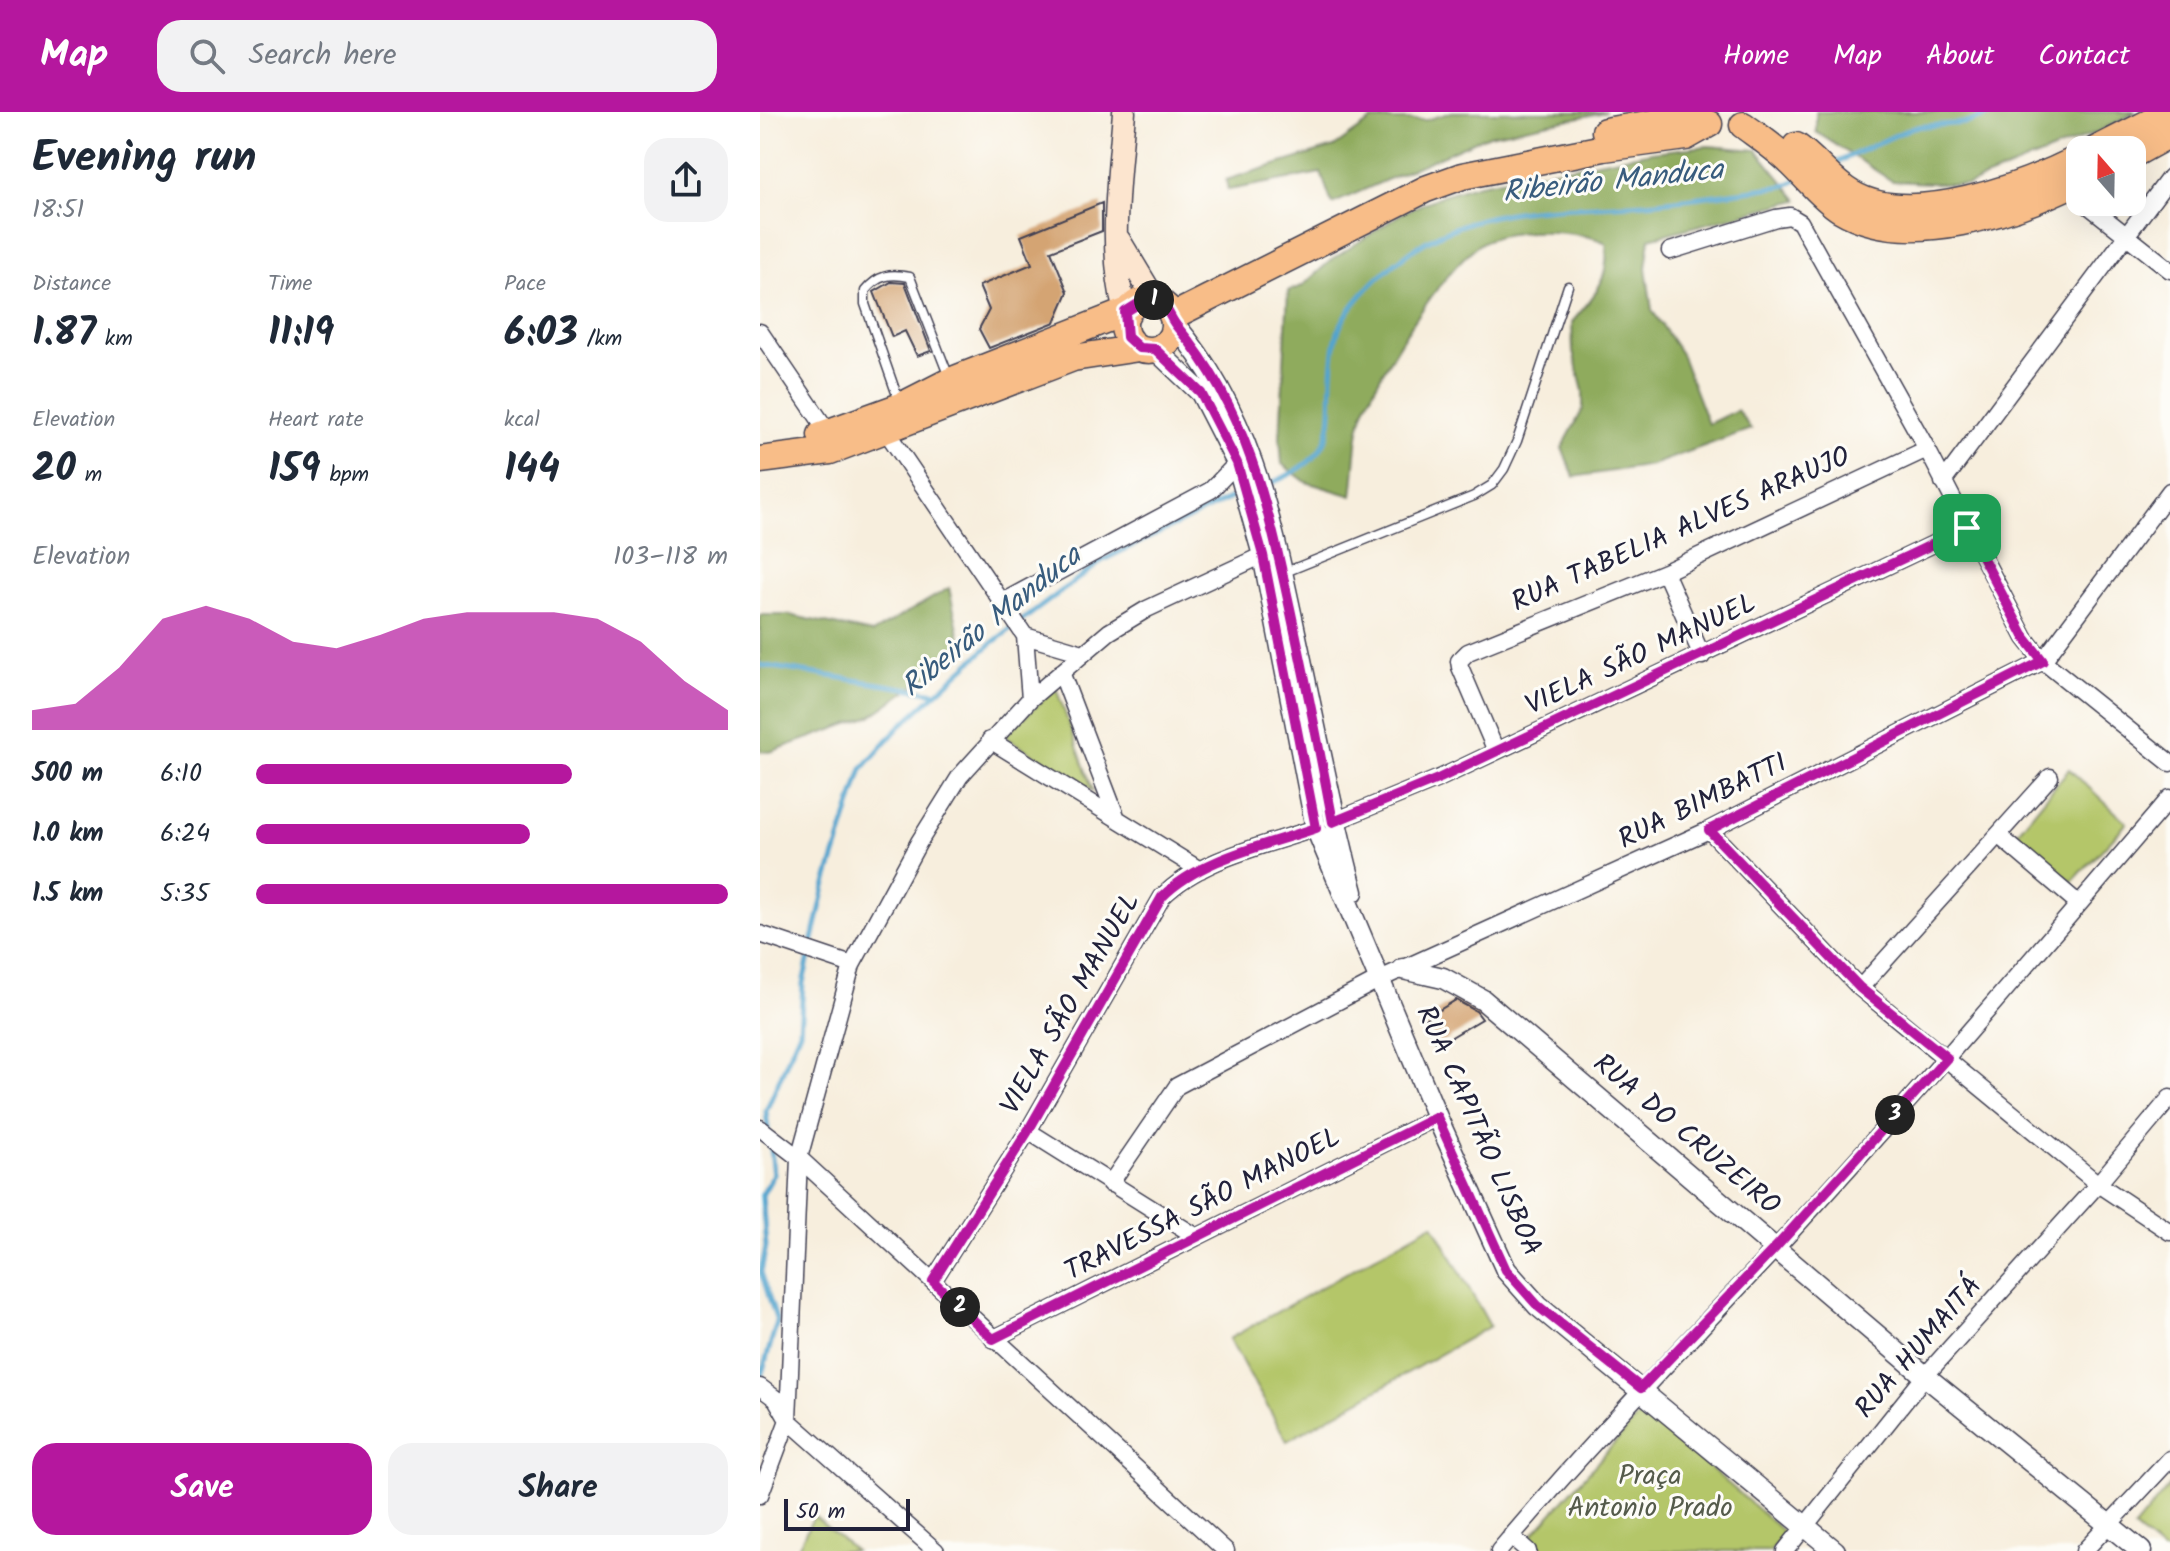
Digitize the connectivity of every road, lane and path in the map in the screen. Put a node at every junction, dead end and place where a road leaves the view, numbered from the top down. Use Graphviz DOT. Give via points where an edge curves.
graph roads {
  1 [pos="2170,112"];
  2 [pos="1128,113"];
  3 [pos="1704,116"];
  4 [pos="1661,117"];
  5 [pos="1747,117"];
  6 [pos="2170,134"];
  7 [pos="2123,136"];
  8 [pos="2146,147"];
  9 [pos="2066,164"];
  10 [pos="2170,177"];
  11 [pos="1821,182"];
  12 [pos="2066,195"];
  13 [pos="2105,216"];
  14 [pos="1116,236"];
  15 [pos="2127,236"];
  16 [pos="1670,251"];
  17 [pos="2170,270"];
  18 [pos="1568,286"];
  19 [pos="1166,311"];
  20 [pos="1125,312"];
  21 [pos="760,332"];
  22 [pos="1147,349"];
  23 [pos="950,381"];
  24 [pos="901,406"];
  25 [pos="886,431"];
  26 [pos="828,432"];
  27 [pos="760,443"];
  28 [pos="1927,449"];
  29 [pos="760,460"];
  30 [pos="1246,474"];
  31 [pos="1943,482"];
  32 [pos="2170,491"];
  33 [pos="1260,514"];
  34 [pos="1967,528"];
  35 [pos="1263,555"];
  36 [pos="1665,572"];
  37 [pos="1282,573"];
  38 [pos="1006,608"];
  39 [pos="1024,634"];
  40 [pos="1083,653"];
  41 [pos="1702,656"];
  42 [pos="2043,661"];
  43 [pos="1061,672"];
  44 [pos="1030,699"];
  45 [pos="990,740"];
  46 [pos="1496,751"];
  47 [pos="2170,763"];
  48 [pos="2050,777"];
  49 [pos="2170,798"];
  50 [pos="1116,816"];
  51 [pos="1324,825"];
  52 [pos="1709,830"];
  53 [pos="1998,835"];
  54 [pos="1200,870"];
  55 [pos="2079,904"];
  56 [pos="760,934"];
  57 [pos="852,965"];
  58 [pos="1403,969"];
  59 [pos="1380,979"];
  60 [pos="1860,988"];
  61 [pos="1947,1058"];
  62 [pos="2170,1098"];
  63 [pos="1437,1117"];
  64 [pos="760,1128"];
  65 [pos="1028,1131"];
  66 [pos="799,1158"];
  67 [pos="1110,1184"];
  68 [pos="2098,1184"];
  69 [pos="2170,1232"];
  70 [pos="1197,1237"];
  71 [pos="1776,1247"];
  72 [pos="933,1281"];
  73 [pos="993,1339"];
  74 [pos="1925,1376"];
  75 [pos="760,1387"];
  76 [pos="1641,1388"];
  77 [pos="788,1420"];
  78 [pos="2170,1459"];
  79 [pos="760,1495"];
  80 [pos="2108,1523"];
  81 [pos="1806,1525"];
  82 [pos="1511,1536"];
  83 [pos="936,1551"];
  84 [pos="1226,1551"];
  85 [pos="1499,1551"];
  86 [pos="1528,1551"];
  87 [pos="1785,1551"];
  88 [pos="1835,1551"];
  89 [pos="2084,1551"];
  90 [pos="2141,1551"];
  1 -- 7 [label="main road"];
  2 -- 14 [label="main road"];
  3 -- 4 [label="main road"];
  3 -- 5 [label="main road" via="1726,132"];
  3 -- 19 [label="main road" via="1686,137 1503,167 1450,181"];
  4 -- 19 [label="main road" via="1442,165"];
  5 -- 11 [label="main road"];
  6 -- 8 [label="main road"];
  9 -- 11 [label="main road" via="1959,201 1909,208 1878,204"];
  10 -- 15 [label="street"];
  11 -- 12 [label="main road" via="1838,208 1866,222 1902,228 1948,225"];
  13 -- 15 [label="street"];
  14 -- 19 [label="main road"];
  14 -- 20 [label="main road"];
  15 -- 17 [label="street"];
  15 -- 31 [label="street"];
  16 -- 28 [label="street" via="1776,218 1790,216 1800,222"];
  18 -- 37 [label="lane" via="1517,441 1492,485"];
  19 -- 20 [label="main road" via="1138,301"];
  19 -- 22 [label="main road" via="1169,340"];
  19 -- 30 [label="street, RUA CAPITÃO LISBOA" via="1215,380 1251,450"];
  20 -- 22 [label="main road" via="1124,329"];
  20 -- 23 [label="main road"];
  21 -- 26 [label="street"];
  22 -- 25 [label="main road" via="1073,358"];
  22 -- 30 [label="street, RUA CAPITÃO LISBOA" via="1201,393"];
  23 -- 24 [label="main road"];
  23 -- 24 [label="lane" via="910,277 881,276 865,291 865,304"];
  24 -- 26 [label="main road"];
  25 -- 29 [label="main road" via="830,451"];
  25 -- 38 [label="street"];
  26 -- 27 [label="main road" via="794,442"];
  28 -- 31 [label="street"];
  28 -- 36 [label="street, RUA TABELIA ALVES ARAUJO"];
  30 -- 33 [label="street, RUA CAPITÃO LISBOA"];
  30 -- 38 [label="street"];
  31 -- 34 [label="street"];
  32 -- 42 [label="street"];
  33 -- 35 [label="street, RUA CAPITÃO LISBOA"];
  33 -- 37 [label="street, RUA CAPITÃO LISBOA"];
  34 -- 41 [label="street, VIELA SÃO MANUEL"];
  34 -- 42 [label="street" via="2025,638"];
  35 -- 40 [label="street" via="1147,609"];
  35 -- 51 [label="street, RUA CAPITÃO LISBOA"];
  36 -- 41 [label="street"];
  36 -- 46 [label="street, RUA TABELIA ALVES ARAUJO" via="1468,652 1459,661"];
  37 -- 51 [label="street, RUA CAPITÃO LISBOA"];
  38 -- 39 [label="street"];
  39 -- 40 [label="street"];
  39 -- 44 [label="street"];
  40 -- 43 [label="street"];
  41 -- 46 [label="street, VIELA SÃO MANUEL"];
  42 -- 47 [label="street"];
  42 -- 52 [label="street, RUA BIMBATTI"];
  43 -- 44 [label="street"];
  43 -- 50 [label="street"];
  44 -- 45 [label="street"];
  45 -- 50 [label="street"];
  45 -- 57 [label="street" via="960,776 919,842"];
  46 -- 51 [label="street, VIELA SÃO MANUEL"];
  48 -- 53 [label="street"];
  49 -- 55 [label="street"];
  50 -- 54 [label="street"];
  51 -- 54 [label="street, VIELA SÃO MANUEL"];
  51 -- 59 [label="street, RUA CAPITÃO LISBOA"];
  52 -- 58 [label="street, RUA BIMBATTI"];
  52 -- 60 [label="street"];
  53 -- 55 [label="street"];
  53 -- 60 [label="street"];
  54 -- 65 [label="street, VIELA SÃO MANUEL" via="1162,897"];
  55 -- 61 [label="street"];
  56 -- 57 [label="street"];
  57 -- 66 [label="street"];
  58 -- 59 [label="street, RUA BIMBATTI"];
  58 -- 71 [label="street, RUA DO CRUZEIRO" via="1443,978 1483,1000"];
  59 -- 63 [label="street, RUA CAPITÃO LISBOA"];
  59 -- 67 [label="street, RUA BIMBATTI" via="1177,1086"];
  60 -- 61 [label="street"];
  61 -- 68 [label="street"];
  61 -- 71 [label="street"];
  62 -- 68 [label="street, RUA HUMAITÁ"];
  63 -- 70 [label="street, TRAVESSA SÃO MANOEL"];
  63 -- 76 [label="street, RUA CAPITÃO LISBOA" via="1506,1270 1538,1306"];
  64 -- 66 [label="street"];
  65 -- 67 [label="street"];
  65 -- 72 [label="street, VIELA SÃO MANUEL"];
  66 -- 72 [label="street"];
  66 -- 77 [label="street"];
  67 -- 70 [label="street"];
  68 -- 69 [label="street"];
  68 -- 74 [label="street, RUA HUMAITÁ"];
  70 -- 73 [label="street, TRAVESSA SÃO MANOEL"];
  71 -- 74 [label="street, RUA DO CRUZEIRO"];
  71 -- 76 [label="street"];
  72 -- 73 [label="street"];
  73 -- 84 [label="street"];
  74 -- 80 [label="street, RUA DO CRUZEIRO"];
  74 -- 81 [label="street, RUA HUMAITÁ"];
  75 -- 77 [label="street" via="776,1399"];
  76 -- 81 [label="street, RUA CAPITÃO LISBOA"];
  76 -- 82 [label="street"];
  77 -- 79 [label="street"];
  77 -- 83 [label="street"];
  78 -- 80 [label="street"];
  80 -- 89 [label="street"];
  80 -- 90 [label="street, RUA DO CRUZEIRO"];
  81 -- 87 [label="street, RUA HUMAITÁ"];
  81 -- 88 [label="street, RUA CAPITÃO LISBOA"];
  82 -- 85 [label="street"];
  82 -- 86 [label="street"];
}
